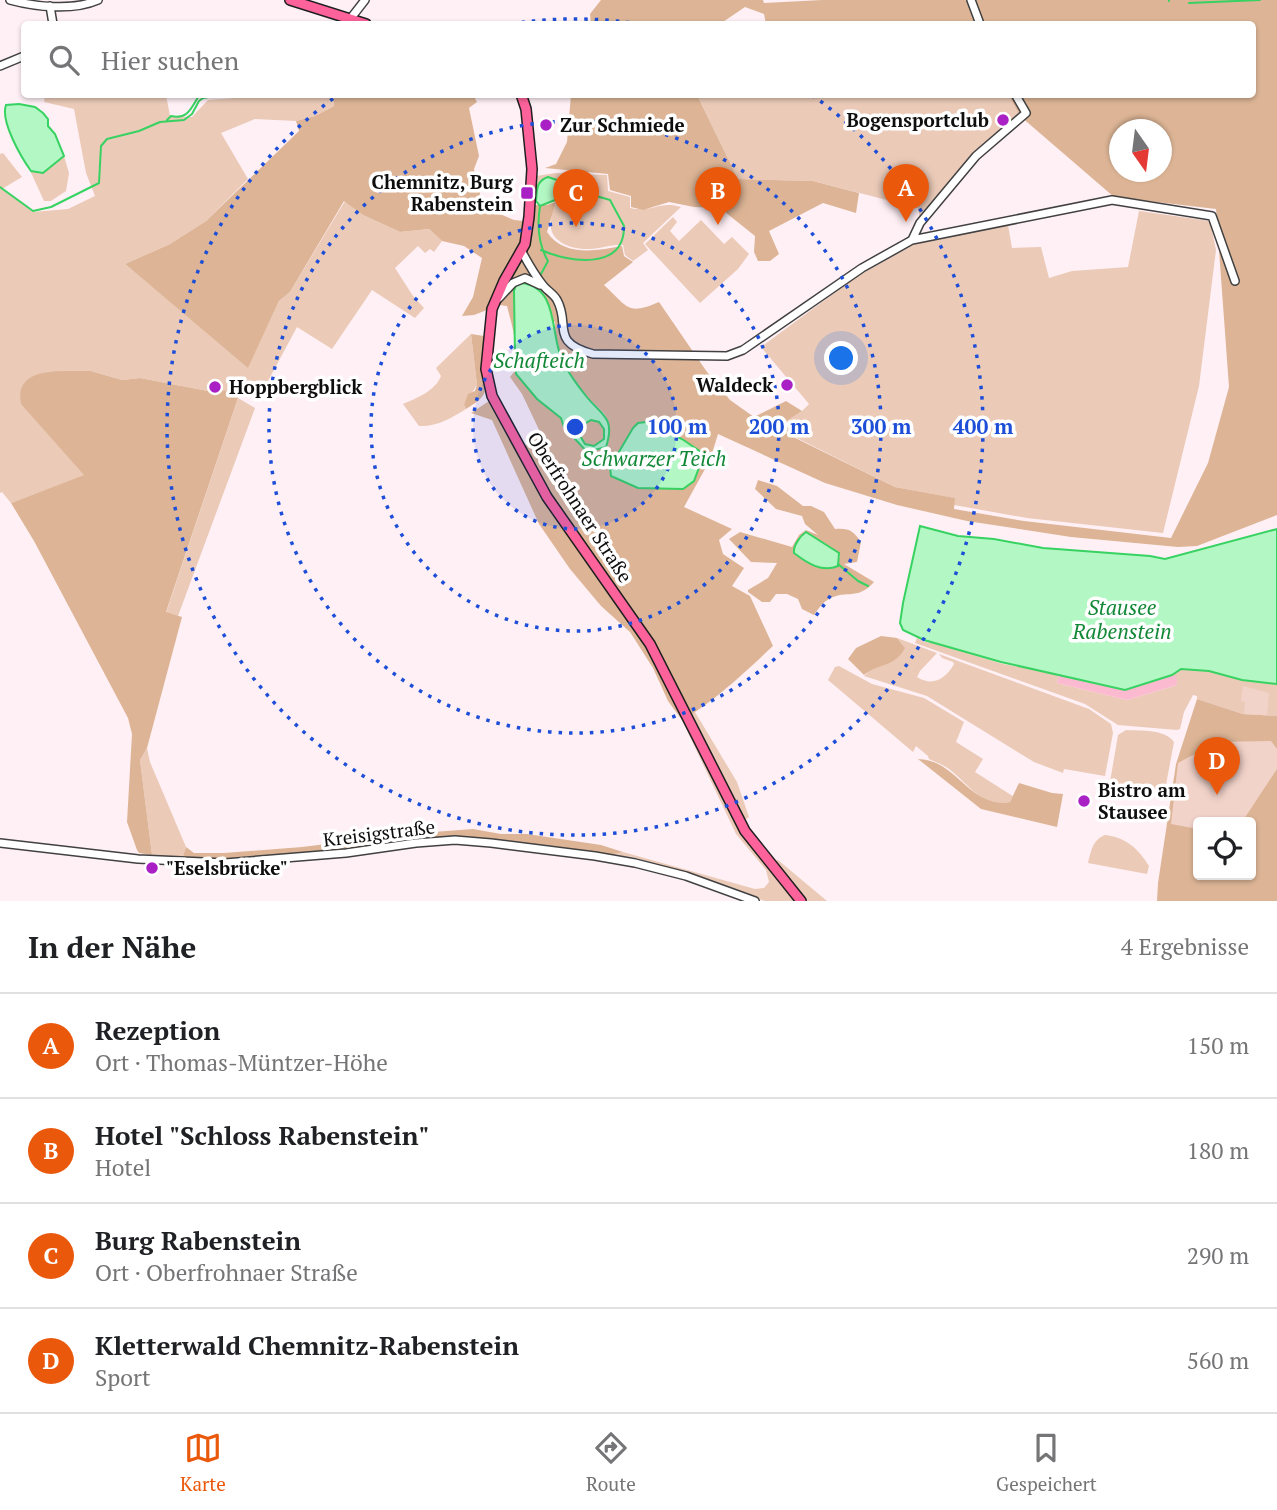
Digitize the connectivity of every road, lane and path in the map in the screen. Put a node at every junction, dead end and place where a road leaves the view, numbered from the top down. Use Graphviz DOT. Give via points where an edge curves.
graph roads {
  1 [pos="10,0"];
  2 [pos="98,0"];
  3 [pos="290,0"];
  4 [pos="365,0"];
  5 [pos="971,0"];
  6 [pos="50,6"];
  7 [pos="351,18"];
  8 [pos="52,21"];
  9 [pos="358,21"];
  10 [pos="979,21"];
  11 [pos="21,57"];
  12 [pos="0,66"];
  13 [pos="523,98"];
  14 [pos="1017,98"];
  15 [pos="912,240"];
  16 [pos="522,252"];
  17 [pos="1235,281"];
  18 [pos="544,287"];
  19 [pos="495,302"];
  20 [pos="0,843"];
  21 [pos="755,901"];
  22 [pos="801,901"];
  1 -- 6 [label="street"];
  2 -- 6 [label="street"];
  3 -- 7 [label="main road"];
  4 -- 7 [label="street"];
  5 -- 10 [label="street"];
  6 -- 8 [label="street"];
  7 -- 9 [label="main road"];
  11 -- 12 [label="street"];
  13 -- 16 [label="main road, Oberfrohnaer Straße" via="532,169 530,217"];
  14 -- 15 [label="street" via="1026,113 976,156 920,223"];
  15 -- 17 [label="street" via="1112,200 1212,216"];
  15 -- 18 [label="street" via="727,356 581,351 563,333 557,300"];
  16 -- 18 [label="street"];
  16 -- 19 [label="main road, Oberfrohnaer Straße"];
  18 -- 19 [label="street" via="525,278 518,280"];
  19 -- 22 [label="main road, Oberfrohnaer Straße" via="486,369 492,396 512,436 547,497 650,644 746,831"];
  20 -- 21 [label="street, Kreisigstraße" via="138,859 225,863 455,840 635,863"];
}
